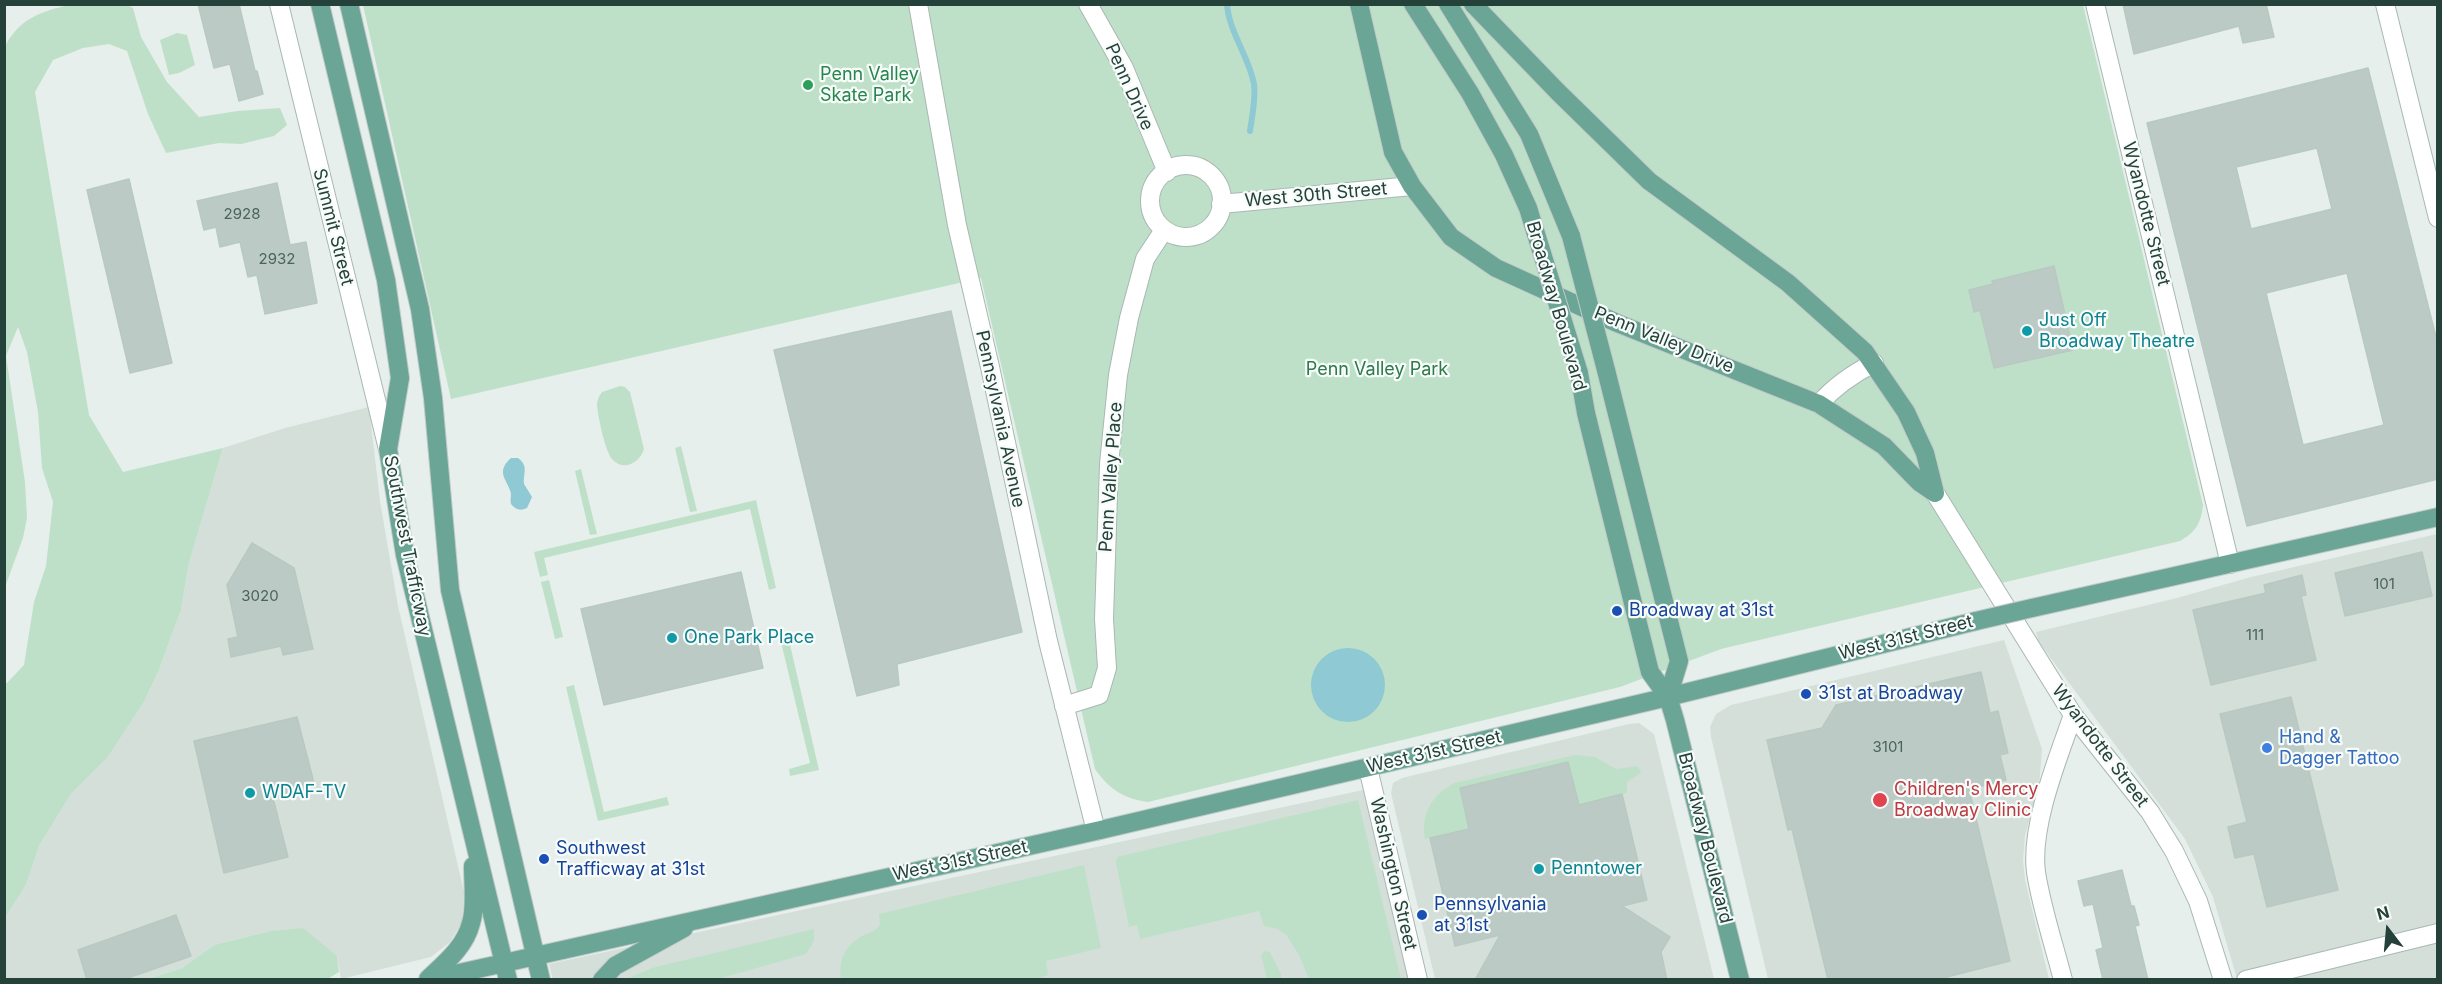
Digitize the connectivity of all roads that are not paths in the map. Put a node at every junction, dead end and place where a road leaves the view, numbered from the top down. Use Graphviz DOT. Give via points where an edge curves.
graph roads {
  1 [pos="279,4"];
  2 [pos="320,4"];
  3 [pos="349,4"];
  4 [pos="918,4"];
  5 [pos="1088,4"];
  6 [pos="1359,4"];
  7 [pos="1413,4"];
  8 [pos="1448,4"];
  9 [pos="1473,4"];
  10 [pos="2095,4"];
  11 [pos="2383,9"];
  12 [pos="1167,172"];
  13 [pos="1412,186"];
  14 [pos="1221,204"];
  15 [pos="2438,218"];
  16 [pos="1164,230"];
  17 [pos="1874,363"];
  18 [pos="1819,404"];
  19 [pos="388,449"];
  20 [pos="1935,493"];
  21 [pos="2438,517"];
  22 [pos="2230,564"];
  23 [pos="1668,696"];
  24 [pos="1064,706"];
  25 [pos="2073,715"];
  26 [pos="1368,768"];
  27 [pos="1096,831"];
  28 [pos="473,840"];
  29 [pos="704,918"];
  30 [pos="528,926"];
  31 [pos="2438,933"];
  32 [pos="535,955"];
  33 [pos="503,974"];
  34 [pos="428,980"];
  35 [pos="541,980"];
  36 [pos="602,980"];
  37 [pos="1418,980"];
  38 [pos="1740,980"];
  39 [pos="2063,980"];
  40 [pos="2223,980"];
  41 [pos="2246,980"];
  1 -- 19 [label="street, Summit Street"];
  2 -- 19 [label="main road, Southwest Trafficway" via="386,280 400,378"];
  3 -- 30 [label="main road, Southwest Trafficway" via="420,309 433,398 450,590"];
  4 -- 24 [label="street, Pennsylvania Avenue" via="957,225"];
  5 -- 12 [label="street, Penn Drive" via="1124,68"];
  6 -- 13 [label="main road, Penn Valley Drive" via="1393,152"];
  7 -- 23 [label="main road, Broadway Boulevard, bridge" via="1470,93 1528,208 1579,373 1650,672"];
  8 -- 23 [label="main road, Broadway Boulevard, bridge" via="1528,134 1571,236 1679,661"];
  9 -- 17 [label="main road" via="1649,181 1788,283"];
  10 -- 22 [label="street, Wyandotte Street"];
  11 -- 15 [label="street"];
  12 -- 14 [label="street" via="1181,165 1208,172 1216,180"];
  12 -- 16 [label="street" via="1150,193 1153,216"];
  13 -- 14 [label="street, West 30th Street"];
  13 -- 18 [label="main road, Penn Valley Drive" via="1451,237 1496,268 1617,323"];
  14 -- 16 [label="street" via="1220,214 1202,234 1189,237"];
  16 -- 24 [label="street, Penn Valley Place" via="1145,259 1118,375 1109,464 1104,619 1107,668 1099,695"];
  17 -- 18 [label="street" via="1835,386"];
  17 -- 20 [label="main road" via="1906,412 1925,453"];
  18 -- 20 [label="main road, Penn Valley Drive" via="1884,446"];
  19 -- 28 [label="main road, Southwest Trafficway" via="405,555"];
  20 -- 25 [label="street, Wyandotte Street"];
  21 -- 22 [label="main road, West 31st Street"];
  22 -- 23 [label="main road, West 31st Street, bridge"];
  23 -- 26 [label="main road, West 31st Street"];
  23 -- 38 [label="main road, Broadway Boulevard"];
  24 -- 27 [label="street, Pennsylvania Avenue"];
  25 -- 39 [label="street" via="2052,775 2037,838 2036,871"];
  25 -- 40 [label="street, Wyandotte Street" via="2150,812 2174,850 2198,902"];
  26 -- 27 [label="main road, West 31st Street"];
  26 -- 37 [label="street, Washington Street"];
  27 -- 29 [label="main road, West 31st Street"];
  28 -- 33 [label="main road, Southwest Trafficway"];
  28 -- 34 [label="main road" via="472,922 452,956"];
  29 -- 32 [label="main road, West 31st Street"];
  29 -- 36 [label="main road" via="615,966"];
  30 -- 32 [label="main road, Southwest Trafficway"];
  30 -- 33 [label="main road"];
  31 -- 41 [label="street"];
  32 -- 33 [label="main road, West 31st Street"];
  32 -- 35 [label="main road, Southwest Trafficway"];
  33 -- 34 [label="main road, West 31st Street"];
}
